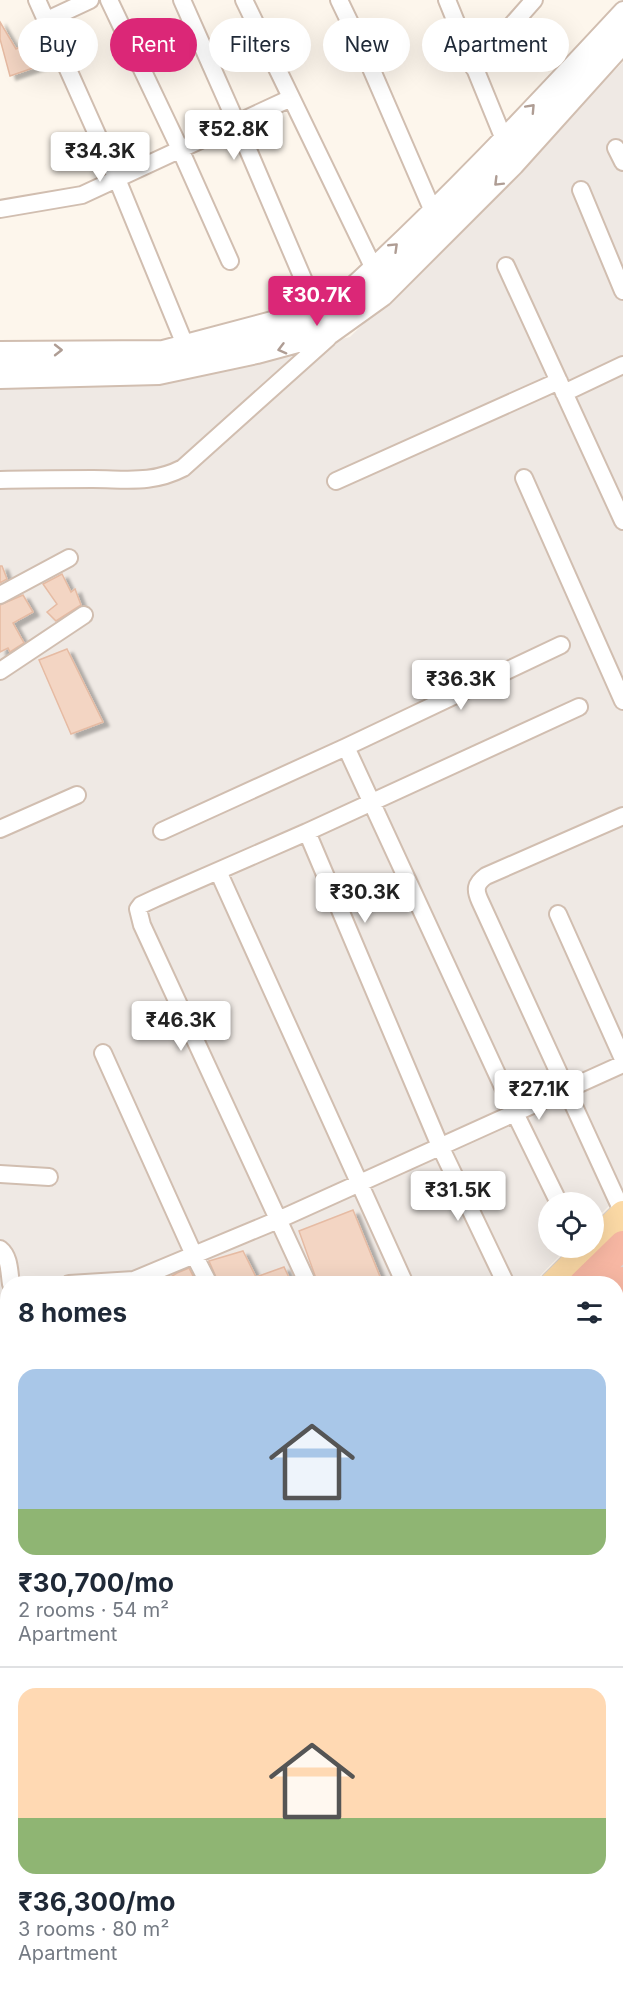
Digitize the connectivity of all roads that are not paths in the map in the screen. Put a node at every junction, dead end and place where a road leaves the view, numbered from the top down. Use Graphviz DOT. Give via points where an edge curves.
graph roads {
  1 [pos="37,0"];
  2 [pos="90,0"];
  3 [pos="109,0"];
  4 [pos="182,0"];
  5 [pos="244,0"];
  6 [pos="339,0"];
  7 [pos="447,0"];
  8 [pos="534,0"];
  9 [pos="623,10"];
  10 [pos="44,18"];
  11 [pos="51,18"];
  12 [pos="454,18"];
  13 [pos="518,18"];
  14 [pos="623,28"];
  15 [pos="623,46"];
  16 [pos="68,72"];
  17 [pos="476,72"];
  18 [pos="291,98"];
  19 [pos="237,124"];
  20 [pos="508,142"];
  21 [pos="180,149"];
  22 [pos="117,179"];
  23 [pos="581,190"];
  24 [pos="0,209"];
  25 [pos="432,209"];
  26 [pos="230,261"];
  27 [pos="506,266"];
  28 [pos="376,273"];
  29 [pos="623,291"];
  30 [pos="329,320"];
  31 [pos="0,350"];
  32 [pos="187,350"];
  33 [pos="623,365"];
  34 [pos="0,366"];
  35 [pos="0,380"];
  36 [pos="562,387"];
  37 [pos="524,478"];
  38 [pos="0,480"];
  39 [pos="336,481"];
  40 [pos="623,521"];
  41 [pos="69,558"];
  42 [pos="0,595"];
  43 [pos="84,615"];
  44 [pos="561,645"];
  45 [pos="0,671"];
  46 [pos="623,701"];
  47 [pos="579,707"];
  48 [pos="346,747"];
  49 [pos="77,795"];
  50 [pos="372,802"];
  51 [pos="623,816"];
  52 [pos="0,829"];
  53 [pos="162,831"];
  54 [pos="307,832"];
  55 [pos="218,871"];
  56 [pos="558,914"];
  57 [pos="103,1053"];
  58 [pos="623,1059"];
  59 [pos="623,1064"];
  60 [pos="566,1090"];
  61 [pos="515,1113"];
  62 [pos="440,1146"];
  63 [pos="0,1174"];
  64 [pos="49,1177"];
  65 [pos="358,1184"];
  66 [pos="554,1192"];
  67 [pos="623,1214"];
  68 [pos="278,1220"];
  69 [pos="604,1232"];
  70 [pos="623,1245"];
  71 [pos="0,1249"];
  72 [pos="194,1255"];
  73 [pos="578,1258"];
  74 [pos="10,1276"];
  75 [pos="144,1276"];
  76 [pos="204,1276"];
  77 [pos="304,1276"];
  78 [pos="401,1276"];
  79 [pos="502,1276"];
  80 [pos="561,1276"];
  81 [pos="591,1276"];
  1 -- 10 [label="street"];
  2 -- 11 [label="street"];
  3 -- 21 [label="street"];
  4 -- 19 [label="street"];
  5 -- 18 [label="street"];
  6 -- 25 [label="street"];
  7 -- 12 [label="street"];
  8 -- 13 [label="street"];
  20 -- 9 [label="street, one-way"];
  14 -- 20 [label="street"];
  15 -- 30 [label="street, one-way" via="515,166 384,297"];
  16 -- 22 [label="street"];
  17 -- 20 [label="street"];
  18 -- 19 [label="street"];
  18 -- 28 [label="street"];
  19 -- 21 [label="street"];
  19 -- 30 [label="street"];
  20 -- 25 [label="street"];
  20 -- 28 [label="street"];
  21 -- 22 [label="street"];
  21 -- 26 [label="street"];
  22 -- 24 [label="street" via="76,197"];
  22 -- 32 [label="street"];
  23 -- 29 [label="street"];
  28 -- 25 [label="street, one-way"];
  27 -- 36 [label="street"];
  28 -- 30 [label="street" via="342,296"];
  30 -- 32 [label="street"];
  30 -- 35 [label="street, one-way" via="257,355 159,376"];
  30 -- 38 [label="street" via="183,468 169,476 135,481"];
  31 -- 32 [label="street, one-way"];
  32 -- 34 [label="street" via="158,362"];
  33 -- 36 [label="street"];
  36 -- 39 [label="street"];
  36 -- 40 [label="street"];
  37 -- 46 [label="street"];
  41 -- 42 [label="street"];
  43 -- 45 [label="street"];
  44 -- 48 [label="street"];
  47 -- 50 [label="street"];
  48 -- 50 [label="street"];
  48 -- 53 [label="street"];
  49 -- 52 [label="street"];
  50 -- 54 [label="street"];
  50 -- 61 [label="street"];
  51 -- 60 [label="street" via="486,876 476,887"];
  54 -- 55 [label="street"];
  54 -- 62 [label="street"];
  55 -- 65 [label="street"];
  55 -- 68 [label="street" via="144,903 138,912"];
  56 -- 58 [label="street"];
  57 -- 72 [label="street"];
  59 -- 60 [label="street"];
  60 -- 61 [label="street"];
  60 -- 67 [label="street"];
  61 -- 62 [label="street"];
  61 -- 66 [label="street"];
  62 -- 65 [label="street"];
  62 -- 79 [label="street"];
  63 -- 64 [label="street"];
  65 -- 68 [label="street"];
  65 -- 78 [label="street"];
  67 -- 69 [label="main road"];
  68 -- 72 [label="street"];
  68 -- 77 [label="street"];
  70 -- 81 [label="highway"];
  71 -- 74 [label="street" via="8,1261"];
  72 -- 75 [label="street"];
  72 -- 76 [label="street"];
  73 -- 80 [label="main road"];
}
